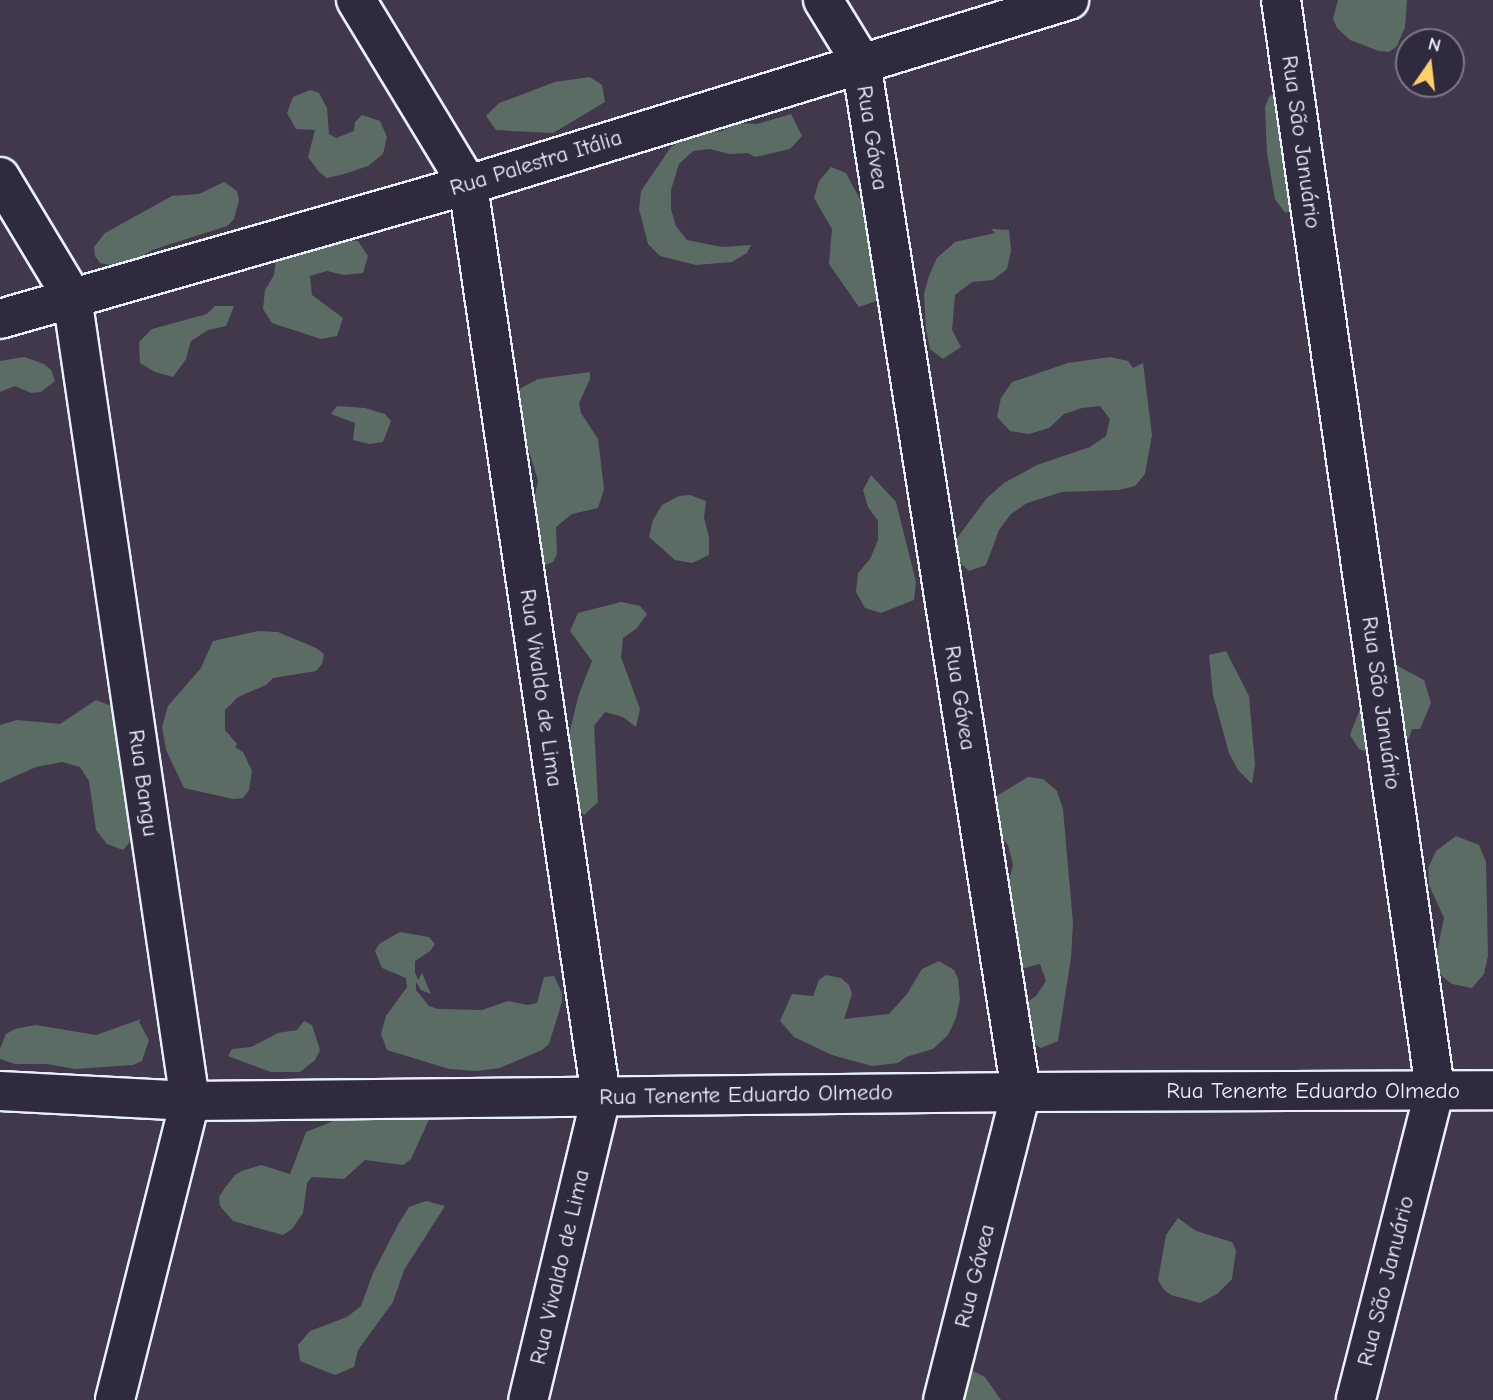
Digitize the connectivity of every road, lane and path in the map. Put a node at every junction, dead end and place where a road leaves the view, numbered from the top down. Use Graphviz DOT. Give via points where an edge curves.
graph roads {
  1 [pos="356,0"];
  2 [pos="823,0"];
  3 [pos="1069,0"];
  4 [pos="1281,0"];
  5 [pos="861,62"];
  6 [pos="0,177"];
  7 [pos="468,185"];
  8 [pos="72,297"];
  9 [pos="0,319"];
  10 [pos="1435,1089"];
  11 [pos="1493,1090"];
  12 [pos="0,1091"];
  13 [pos="1021,1092"];
  14 [pos="601,1097"];
  15 [pos="190,1101"];
  16 [pos="115,1400"];
  17 [pos="528,1400"];
  18 [pos="943,1400"];
  19 [pos="1356,1400"];
  1 -- 7 [label="street, Rua Vivaldo de Lima"];
  2 -- 5 [label="street, Rua Gávea"];
  3 -- 5 [label="street, Rua Palestra Itália"];
  4 -- 10 [label="street, Rua São Januário"];
  5 -- 7 [label="street, Rua Palestra Itália"];
  5 -- 13 [label="street, Rua Gávea"];
  6 -- 8 [label="street, Rua Bangu"];
  7 -- 8 [label="street, Rua Palestra Itália"];
  7 -- 14 [label="street, Rua Vivaldo de Lima"];
  8 -- 9 [label="street, Rua Palestra Itália"];
  8 -- 15 [label="street, Rua Bangu"];
  10 -- 11 [label="street, Rua Tenente Eduardo Olmedo"];
  10 -- 13 [label="street, Rua Tenente Eduardo Olmedo"];
  10 -- 19 [label="street, Rua São Januário"];
  12 -- 15 [label="street, Rua Tenente Eduardo Olmedo"];
  13 -- 14 [label="street, Rua Tenente Eduardo Olmedo"];
  13 -- 18 [label="street, Rua Gávea"];
  14 -- 15 [label="street, Rua Tenente Eduardo Olmedo"];
  14 -- 17 [label="street, Rua Vivaldo de Lima"];
  15 -- 16 [label="street, Rua Bangu"];
}
